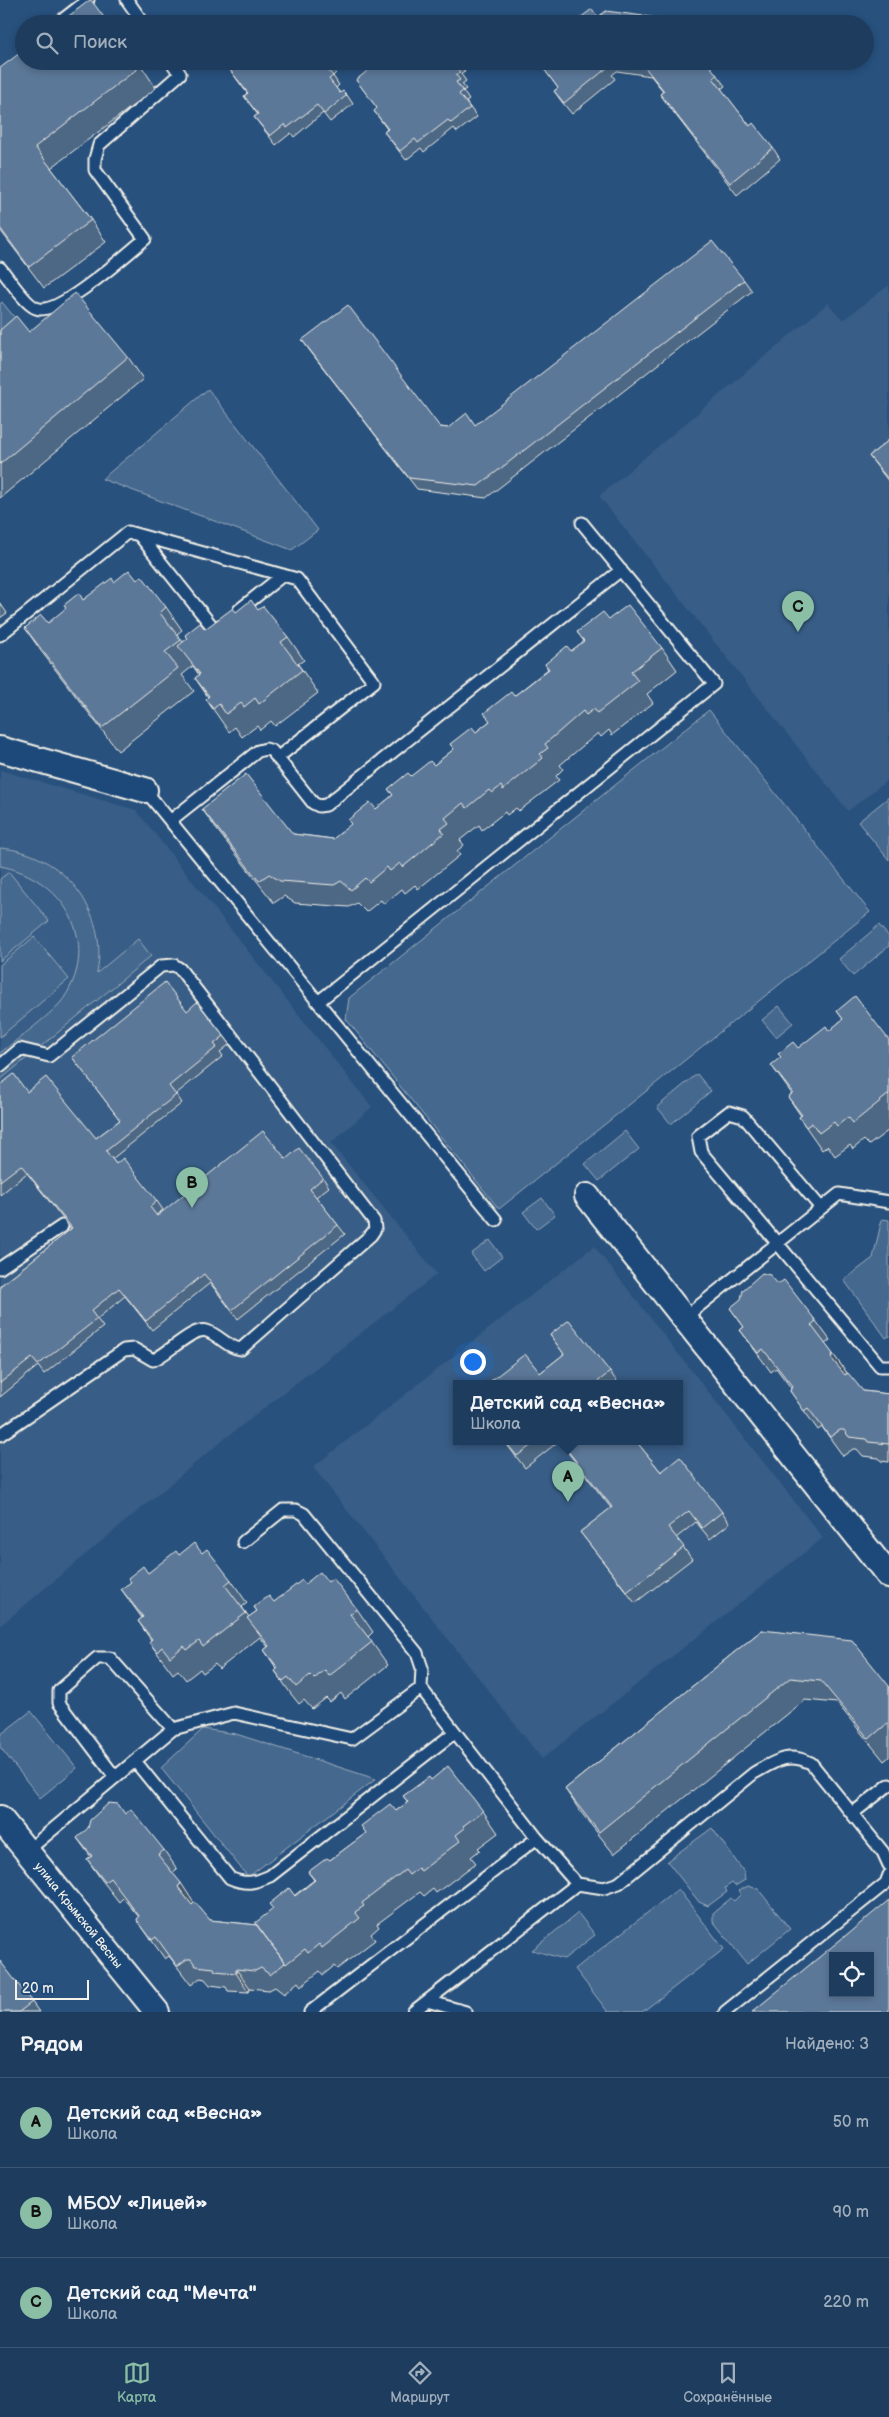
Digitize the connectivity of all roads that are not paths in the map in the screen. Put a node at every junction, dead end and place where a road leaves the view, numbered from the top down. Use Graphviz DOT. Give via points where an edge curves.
graph roads {
  1 [pos="88,0"];
  2 [pos="127,0"];
  3 [pos="69,15"];
  4 [pos="138,15"];
  5 [pos="177,70"];
  6 [pos="0,268"];
  7 [pos="582,523"];
  8 [pos="140,536"];
  9 [pos="621,570"];
  10 [pos="282,575"];
  11 [pos="0,635"];
  12 [pos="0,749"];
  13 [pos="277,758"];
  14 [pos="145,790"];
  15 [pos="170,820"];
  16 [pos="318,1002"];
  17 [pos="0,1066"];
  18 [pos="587,1196"];
  19 [pos="889,1202"];
  20 [pos="821,1208"];
  21 [pos="496,1220"];
  22 [pos="62,1226"];
  23 [pos="776,1244"];
  24 [pos="0,1268"];
  25 [pos="684,1318"];
  26 [pos="889,1366"];
  27 [pos="0,1435"];
  28 [pos="243,1542"];
  29 [pos="887,1569"];
  30 [pos="421,1688"];
  31 [pos="172,1729"];
  32 [pos="455,1732"];
  33 [pos="134,1761"];
  34 [pos="115,1777"];
  35 [pos="889,1785"];
  36 [pos="853,1813"];
  37 [pos="0,1818"];
  38 [pos="537,1838"];
  39 [pos="27,1851"];
  40 [pos="889,1864"];
  41 [pos="889,1875"];
  42 [pos="577,1884"];
  43 [pos="427,2001"];
  44 [pos="156,2012"];
  45 [pos="310,2012"];
  46 [pos="412,2012"];
  47 [pos="466,2012"];
  48 [pos="725,2012"];
  1 -- 3 [label="lane"];
  2 -- 4 [label="lane"];
  5 -- 6 [label="lane" via="180,74 99,145 95,159 95,170 145,239 90,285 43,309 36,309"];
  7 -- 9 [label="lane"];
  8 -- 10 [label="lane"];
  8 -- 10 [label="lane" via="215,630"];
  8 -- 11 [label="lane" via="128,532"];
  9 -- 13 [label="lane" via="326,805 319,806 313,802"];
  9 -- 16 [label="lane" via="714,684"];
  10 -- 13 [label="lane" via="297,579 374,682"];
  12 -- 14 [label="street"];
  13 -- 15 [label="lane" via="272,751 258,751"];
  14 -- 15 [label="lane"];
  15 -- 16 [label="lane"];
  16 -- 21 [label="lane"];
  17 -- 27 [label="lane" via="20,1049 49,1056 161,966 174,965 374,1221 375,1228 371,1235 241,1349 235,1349 201,1330 153,1360 134,1349 124,1350"];
  18 -- 25 [label="street"];
  19 -- 20 [label="lane" via="839,1194"];
  20 -- 23 [label="lane"];
  20 -- 23 [label="lane" via="743,1116 729,1112 698,1136 701,1152"];
  22 -- 24 [label="lane"];
  23 -- 25 [label="lane"];
  23 -- 26 [label="lane" via="880,1366"];
  25 -- 29 [label="street"];
  28 -- 30 [label="lane" via="283,1510 304,1514 417,1653 422,1668"];
  30 -- 31 [label="lane" via="352,1739 234,1713"];
  30 -- 32 [label="lane"];
  31 -- 33 [label="lane"];
  31 -- 34 [label="lane" via="110,1658 97,1658 59,1691 59,1703"];
  32 -- 33 [label="lane" via="270,1876 253,1884 242,1884 230,1878"];
  32 -- 38 [label="lane"];
  33 -- 34 [label="lane"];
  34 -- 39 [label="lane"];
  35 -- 36 [label="lane"];
  36 -- 40 [label="lane"];
  36 -- 42 [label="lane" via="811,1763 797,1757 778,1761 754,1773 619,1883 604,1888"];
  37 -- 39 [label="street, улица Крымской Весны"];
  38 -- 42 [label="lane"];
  38 -- 45 [label="lane"];
  39 -- 44 [label="street, улица Крымской Весны"];
  41 -- 48 [label="lane" via="886,1883"];
  42 -- 43 [label="lane"];
  43 -- 46 [label="lane"];
  43 -- 47 [label="lane"];
}
